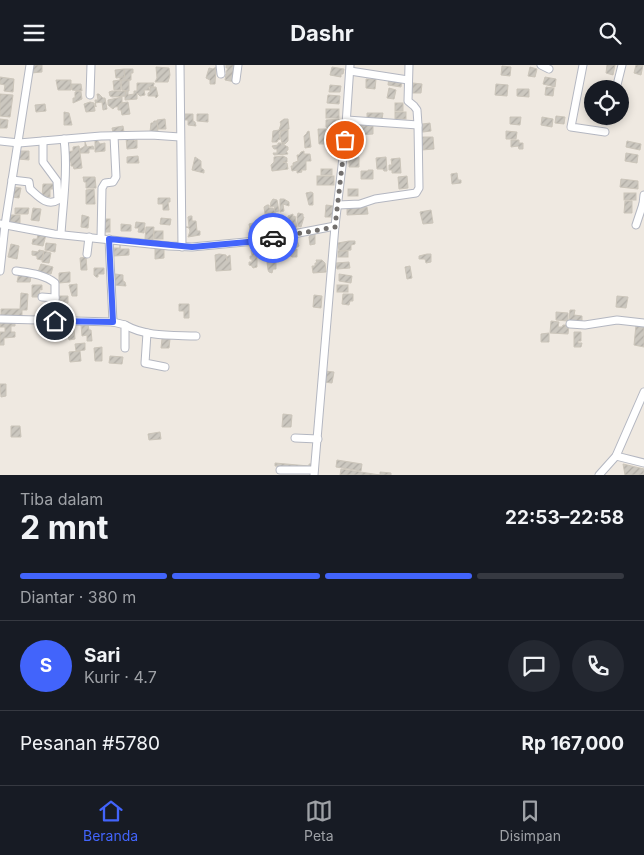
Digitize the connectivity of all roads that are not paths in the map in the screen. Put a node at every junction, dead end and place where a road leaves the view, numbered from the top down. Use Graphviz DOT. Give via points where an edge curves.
graph roads {
  1 [pos="30,65"];
  2 [pos="91,65"];
  3 [pos="180,65"];
  4 [pos="220,65"];
  5 [pos="238,65"];
  6 [pos="409,65"];
  7 [pos="541,65"];
  8 [pos="583,65"];
  9 [pos="622,65"];
  10 [pos="350,68"];
  11 [pos="548,69"];
  12 [pos="221,74"];
  13 [pos="236,80"];
  14 [pos="618,80"];
  15 [pos="408,81"];
  16 [pos="90,95"];
  17 [pos="347,120"];
  18 [pos="418,125"];
  19 [pos="605,132"];
  20 [pos="114,136"];
  21 [pos="180,137"];
  22 [pos="64,139"];
  23 [pos="0,141"];
  24 [pos="43,141"];
  25 [pos="19,143"];
  26 [pos="12,180"];
  27 [pos="644,195"];
  28 [pos="643,204"];
  29 [pos="338,205"];
  30 [pos="2,225"];
  31 [pos="636,225"];
  32 [pos="335,227"];
  33 [pos="60,234"];
  34 [pos="89,237"];
  35 [pos="101,238"];
  36 [pos="109,239"];
  37 [pos="182,247"];
  38 [pos="88,254"];
  39 [pos="0,271"];
  40 [pos="16,271"];
  41 [pos="42,297"];
  42 [pos="55,298"];
  43 [pos="0,319"];
  44 [pos="55,321"];
  45 [pos="113,322"];
  46 [pos="644,323"];
  47 [pos="125,325"];
  48 [pos="570,325"];
  49 [pos="147,333"];
  50 [pos="196,336"];
  51 [pos="125,348"];
  52 [pos="165,367"];
  53 [pos="644,392"];
  54 [pos="295,438"];
  55 [pos="318,439"];
  56 [pos="616,457"];
  57 [pos="644,463"];
  58 [pos="280,470"];
  59 [pos="314,472"];
  60 [pos="599,475"];
  1 -- 25 [label="street"];
  2 -- 16 [label="street"];
  3 -- 21 [label="street"];
  4 -- 12 [label="street"];
  5 -- 13 [label="street"];
  6 -- 15 [label="street"];
  7 -- 11 [label="street"];
  8 -- 19 [label="street" via="571,127"];
  9 -- 14 [label="street"];
  10 -- 15 [label="street"];
  10 -- 17 [label="street"];
  15 -- 18 [label="street" via="408,101 417,110"];
  17 -- 18 [label="street"];
  17 -- 29 [label="street"];
  18 -- 29 [label="street" via="419,188 416,193"];
  20 -- 21 [label="street"];
  20 -- 22 [label="street"];
  20 -- 35 [label="street" via="116,177 102,188"];
  21 -- 37 [label="street"];
  22 -- 24 [label="street"];
  22 -- 33 [label="street" via="66,184"];
  23 -- 25 [label="street"];
  24 -- 25 [label="street"];
  24 -- 26 [label="street" via="43,162 57,181 58,200 46,202 30,189 29,182"];
  25 -- 26 [label="street"];
  26 -- 30 [label="street"];
  27 -- 28 [label="street"];
  28 -- 31 [label="street"];
  29 -- 32 [label="street"];
  30 -- 33 [label="street"];
  30 -- 39 [label="street"];
  32 -- 37 [label="street" via="258,241"];
  32 -- 55 [label="street"];
  33 -- 34 [label="street"];
  34 -- 35 [label="street"];
  34 -- 38 [label="street"];
  35 -- 36 [label="street"];
  36 -- 37 [label="street"];
  36 -- 45 [label="street"];
  40 -- 42 [label="street" via="50,279 55,283"];
  41 -- 42 [label="street"];
  42 -- 44 [label="street"];
  43 -- 44 [label="street"];
  44 -- 45 [label="street"];
  45 -- 47 [label="street"];
  46 -- 48 [label="street" via="617,320"];
  47 -- 49 [label="street"];
  47 -- 51 [label="street"];
  49 -- 50 [label="street"];
  49 -- 52 [label="street" via="145,363"];
  53 -- 56 [label="street"];
  54 -- 55 [label="street"];
  55 -- 59 [label="street"];
  56 -- 57 [label="street"];
  56 -- 60 [label="street"];
  58 -- 59 [label="street"];
}
